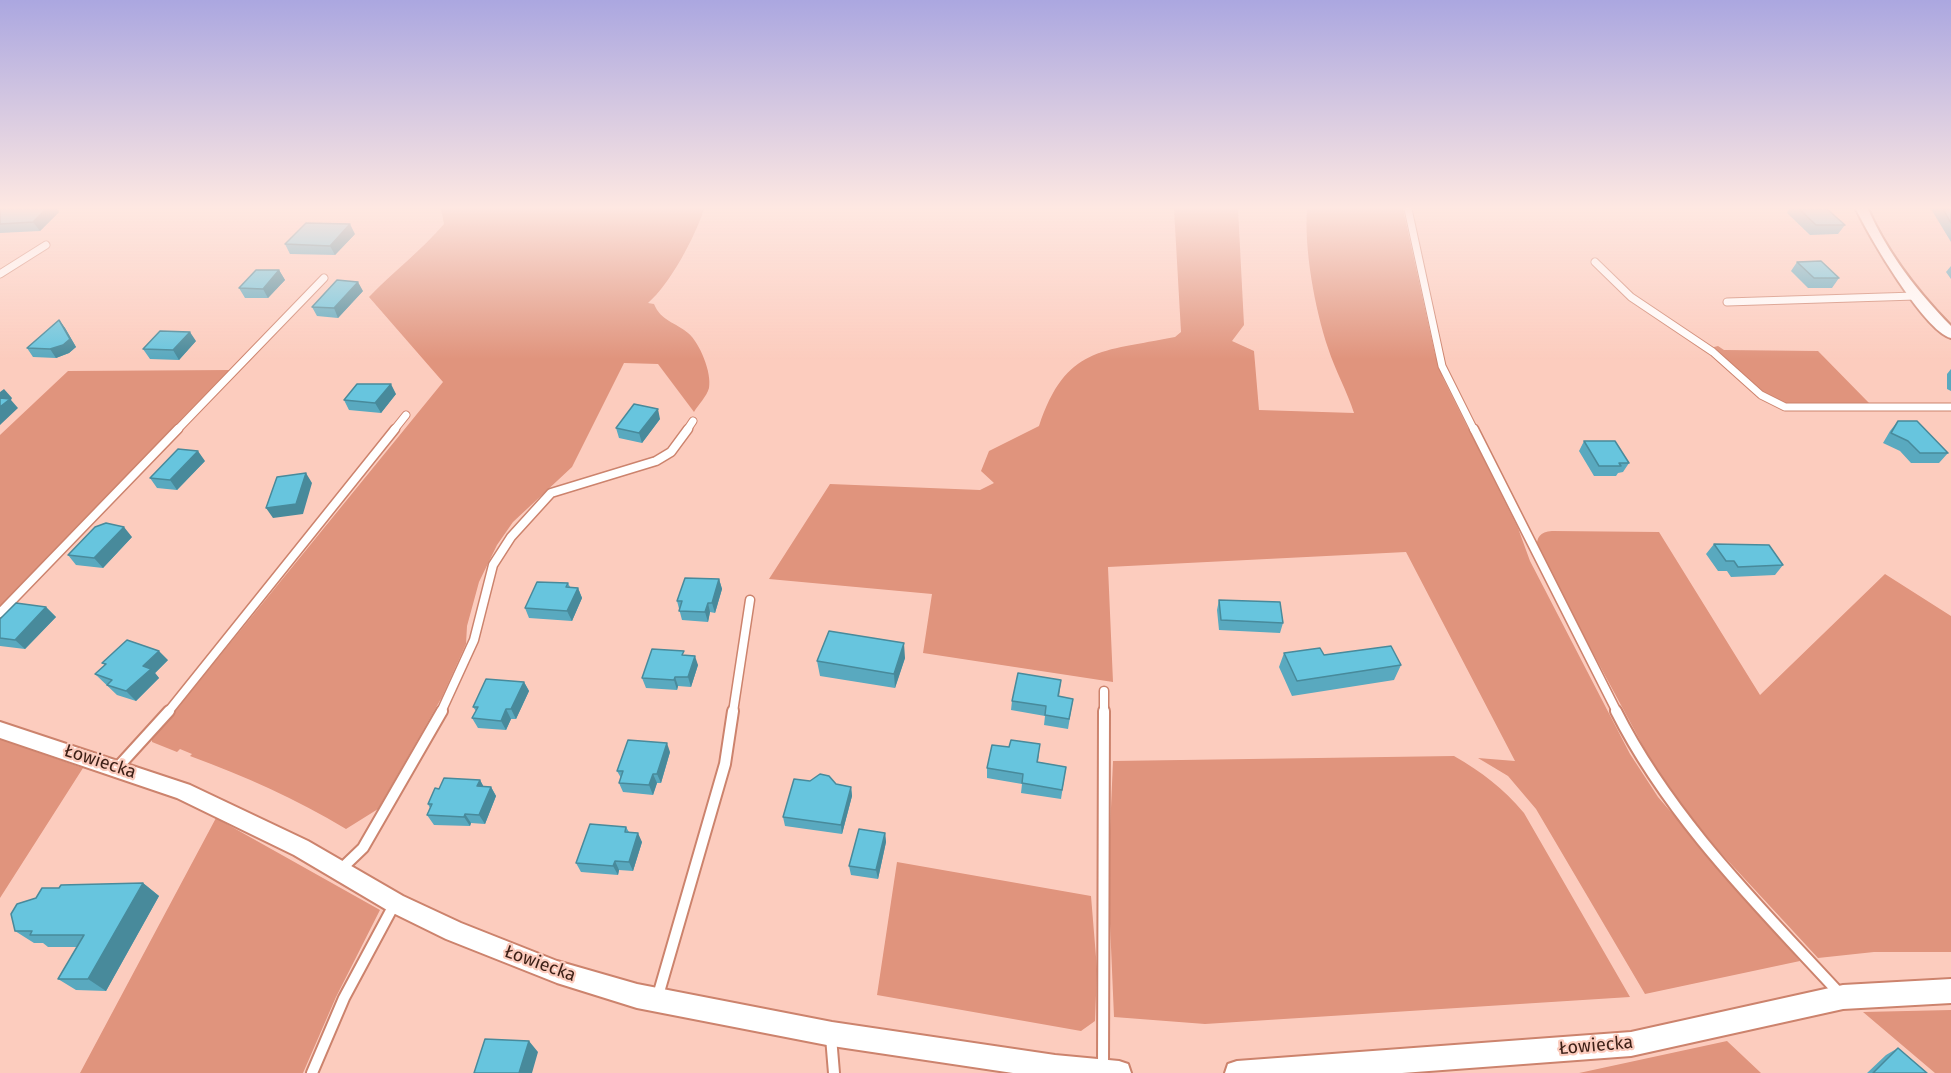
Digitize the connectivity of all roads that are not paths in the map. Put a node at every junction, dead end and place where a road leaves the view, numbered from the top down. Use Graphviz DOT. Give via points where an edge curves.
graph roads {
  1 [pos="24,259"];
  2 [pos="1419,259"];
  3 [pos="1891,259"];
  4 [pos="1595,262"];
  5 [pos="0,274"];
  6 [pos="324,278"];
  7 [pos="1915,296"];
  8 [pos="1727,302"];
  9 [pos="1951,334"];
  10 [pos="1951,407"];
  11 [pos="406,416"];
  12 [pos="693,421"];
  13 [pos="750,600"];
  14 [pos="0,614"];
  15 [pos="1104,692"];
  16 [pos="0,730"];
  17 [pos="118,767"];
  18 [pos="338,872"];
  19 [pos="395,903"];
  20 [pos="1951,991"];
  21 [pos="1843,997"];
  22 [pos="657,1000"];
  23 [pos="832,1034"];
  24 [pos="312,1073"];
  25 [pos="834,1073"];
  26 [pos="1111,1073"];
  27 [pos="1237,1073"];
  1 -- 5 [label="lane"];
  2 -- 21 [label="lane" via="1442,366 1637,752 1663,795"];
  3 -- 7 [label="street"];
  4 -- 10 [label="lane" via="1631,297 1713,352 1761,395 1785,407"];
  6 -- 14 [label="lane"];
  7 -- 8 [label="lane"];
  7 -- 9 [label="street"];
  11 -- 17 [label="lane" via="150,734"];
  12 -- 18 [label="lane" via="671,452 656,461 551,493 511,537 493,565 474,640 451,695 363,848"];
  13 -- 22 [label="lane" via="725,764"];
  15 -- 26 [label="lane"];
  16 -- 17 [label="street, Łowiecka"];
  17 -- 18 [label="street, Łowiecka" via="254,823"];
  18 -- 19 [label="street, Łowiecka"];
  19 -- 22 [label="street, Łowiecka" via="557,972"];
  19 -- 24 [label="lane" via="344,998"];
  20 -- 21 [label="street, Łowiecka"];
  21 -- 27 [label="street, Łowiecka" via="1631,1044"];
  22 -- 23 [label="street, Łowiecka"];
  23 -- 25 [label="lane"];
  23 -- 26 [label="street, Łowiecka"];
}
